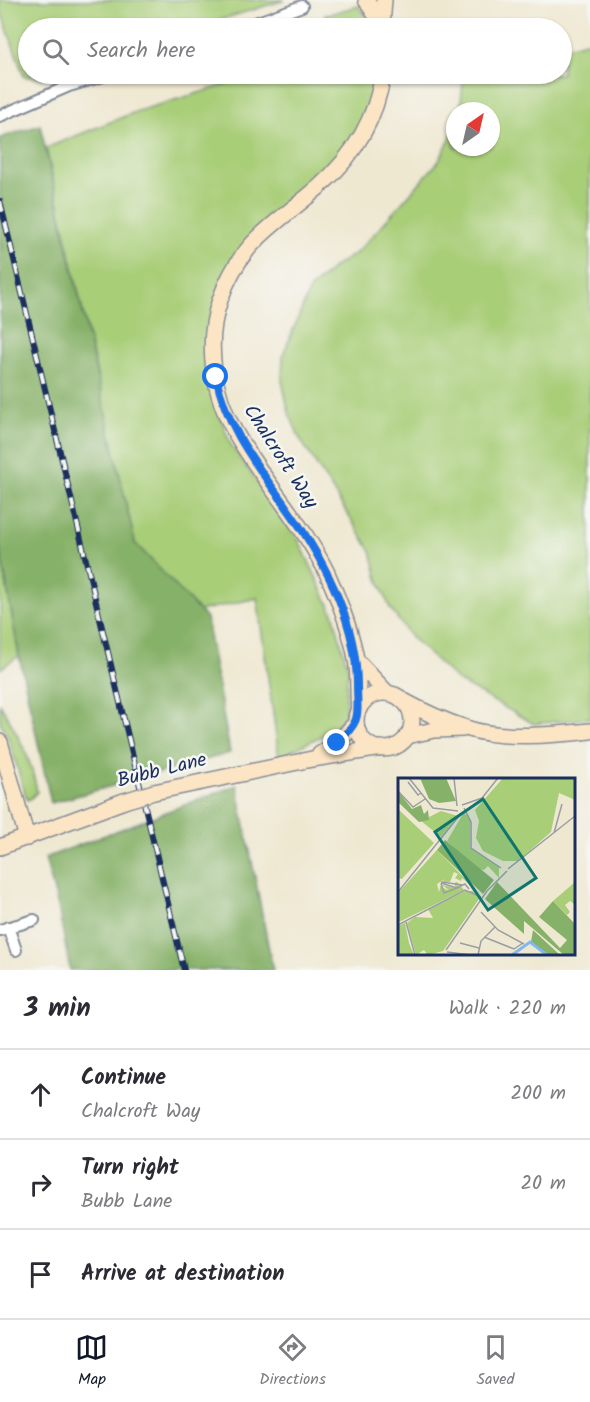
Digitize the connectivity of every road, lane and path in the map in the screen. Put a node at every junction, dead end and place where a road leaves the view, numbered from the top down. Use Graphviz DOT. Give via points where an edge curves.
graph roads {
  1 [pos="366,0"];
  2 [pos="384,0"];
  3 [pos="302,6"];
  4 [pos="269,18"];
  5 [pos="377,18"];
  6 [pos="383,18"];
  7 [pos="78,84"];
  8 [pos="381,84"];
  9 [pos="4,114"];
  10 [pos="357,661"];
  11 [pos="387,693"];
  12 [pos="402,700"];
  13 [pos="357,716"];
  14 [pos="466,729"];
  15 [pos="590,731"];
  16 [pos="407,736"];
  17 [pos="0,742"];
  18 [pos="382,748"];
  19 [pos="312,759"];
  20 [pos="27,838"];
  21 [pos="0,847"];
  22 [pos="34,920"];
  23 [pos="4,929"];
  24 [pos="16,950"];
  1 -- 5 [label="street"];
  2 -- 6 [label="street"];
  3 -- 4 [label="street"];
  7 -- 9 [label="street"];
  8 -- 10 [label="street, Chalcroft Way" via="374,111 353,151 320,186 254,241 233,270 220,301 213,347 216,377 228,418 314,549 341,608"];
  10 -- 11 [label="street, Chalcroft Way"];
  10 -- 13 [label="street, Chalcroft Way"];
  11 -- 12 [label="street"];
  11 -- 13 [label="street" via="367,699"];
  12 -- 14 [label="street"];
  12 -- 16 [label="street" via="412,721"];
  13 -- 18 [label="street" via="362,738"];
  13 -- 19 [label="street, Bubb Lane" via="337,743"];
  14 -- 15 [label="street" via="549,736"];
  14 -- 16 [label="street"];
  16 -- 18 [label="street" via="393,747"];
  17 -- 20 [label="street"];
  18 -- 19 [label="street, Bubb Lane"];
  19 -- 20 [label="street, Bubb Lane, bridge" via="154,792"];
  20 -- 21 [label="street, Bubb Lane"];
  22 -- 23 [label="street"];
  23 -- 24 [label="street"];
}
